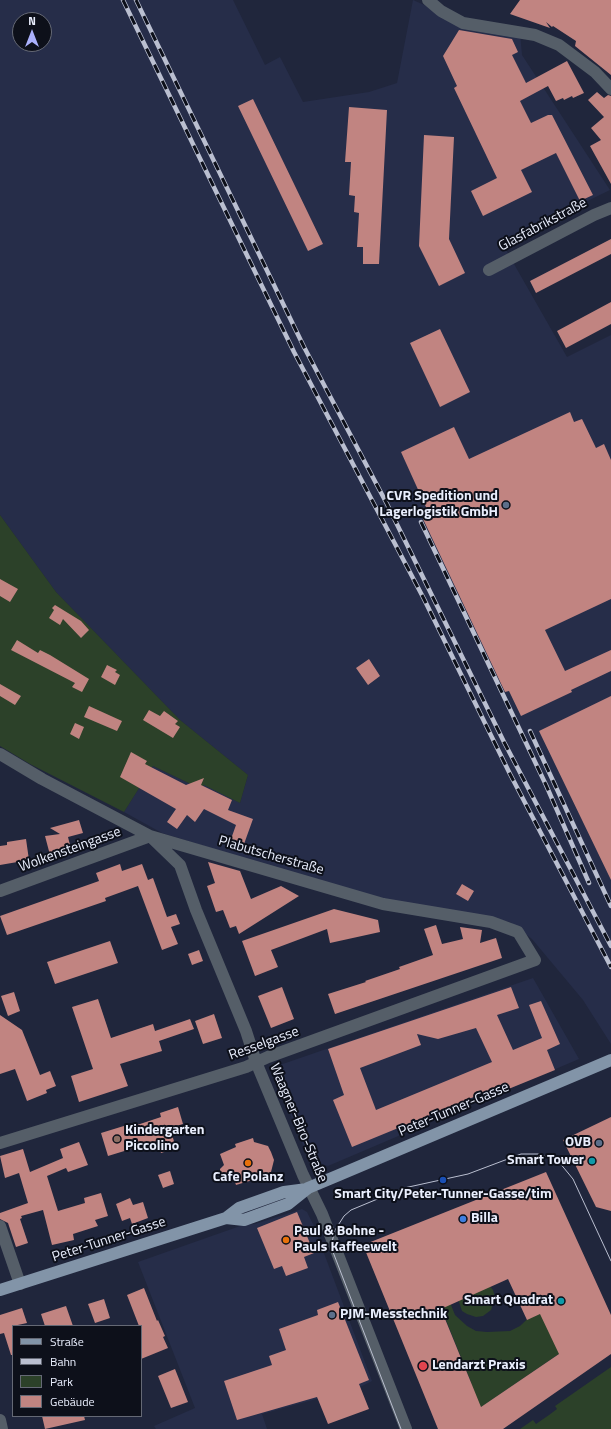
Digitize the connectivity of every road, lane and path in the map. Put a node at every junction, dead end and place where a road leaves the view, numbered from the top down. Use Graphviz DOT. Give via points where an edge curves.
graph roads {
  1 [pos="428,0"];
  2 [pos="611,89"];
  3 [pos="611,208"];
  4 [pos="489,270"];
  5 [pos="0,754"];
  6 [pos="150,836"];
  7 [pos="0,891"];
  8 [pos="535,960"];
  9 [pos="611,1060"];
  10 [pos="256,1062"];
  11 [pos="0,1143"];
  12 [pos="308,1188"];
  13 [pos="0,1226"];
  14 [pos="20,1284"];
  15 [pos="0,1290"];
  16 [pos="0,1420"];
  17 [pos="2,1429"];
  18 [pos="406,1429"];
  1 -- 2 [label="street" via="441,12 463,23 535,35 559,45 595,72"];
  3 -- 4 [label="street, Glasfabrikstraße"];
  5 -- 6 [label="street, Plabutscherstraße"];
  6 -- 7 [label="street, Wolkensteingasse"];
  6 -- 8 [label="street, Plabutscherstraße" via="383,904 491,922 518,932"];
  6 -- 10 [label="street, Waagner-Biro-Straße" via="180,865"];
  8 -- 10 [label="street, Resselgasse"];
  9 -- 12 [label="main road, Peter-Tunner-Gasse"];
  10 -- 11 [label="street, Resselgasse"];
  10 -- 12 [label="street, Waagner-Biro-Straße"];
  12 -- 14 [label="main road, Peter-Tunner-Gasse" via="288,1204 244,1220 226,1218"];
  12 -- 18 [label="street, Waagner-Biro-Straße" via="322,1214"];
  13 -- 14 [label="street"];
  14 -- 15 [label="main road, Peter-Tunner-Gasse"];
  16 -- 17 [label="street"];
}
